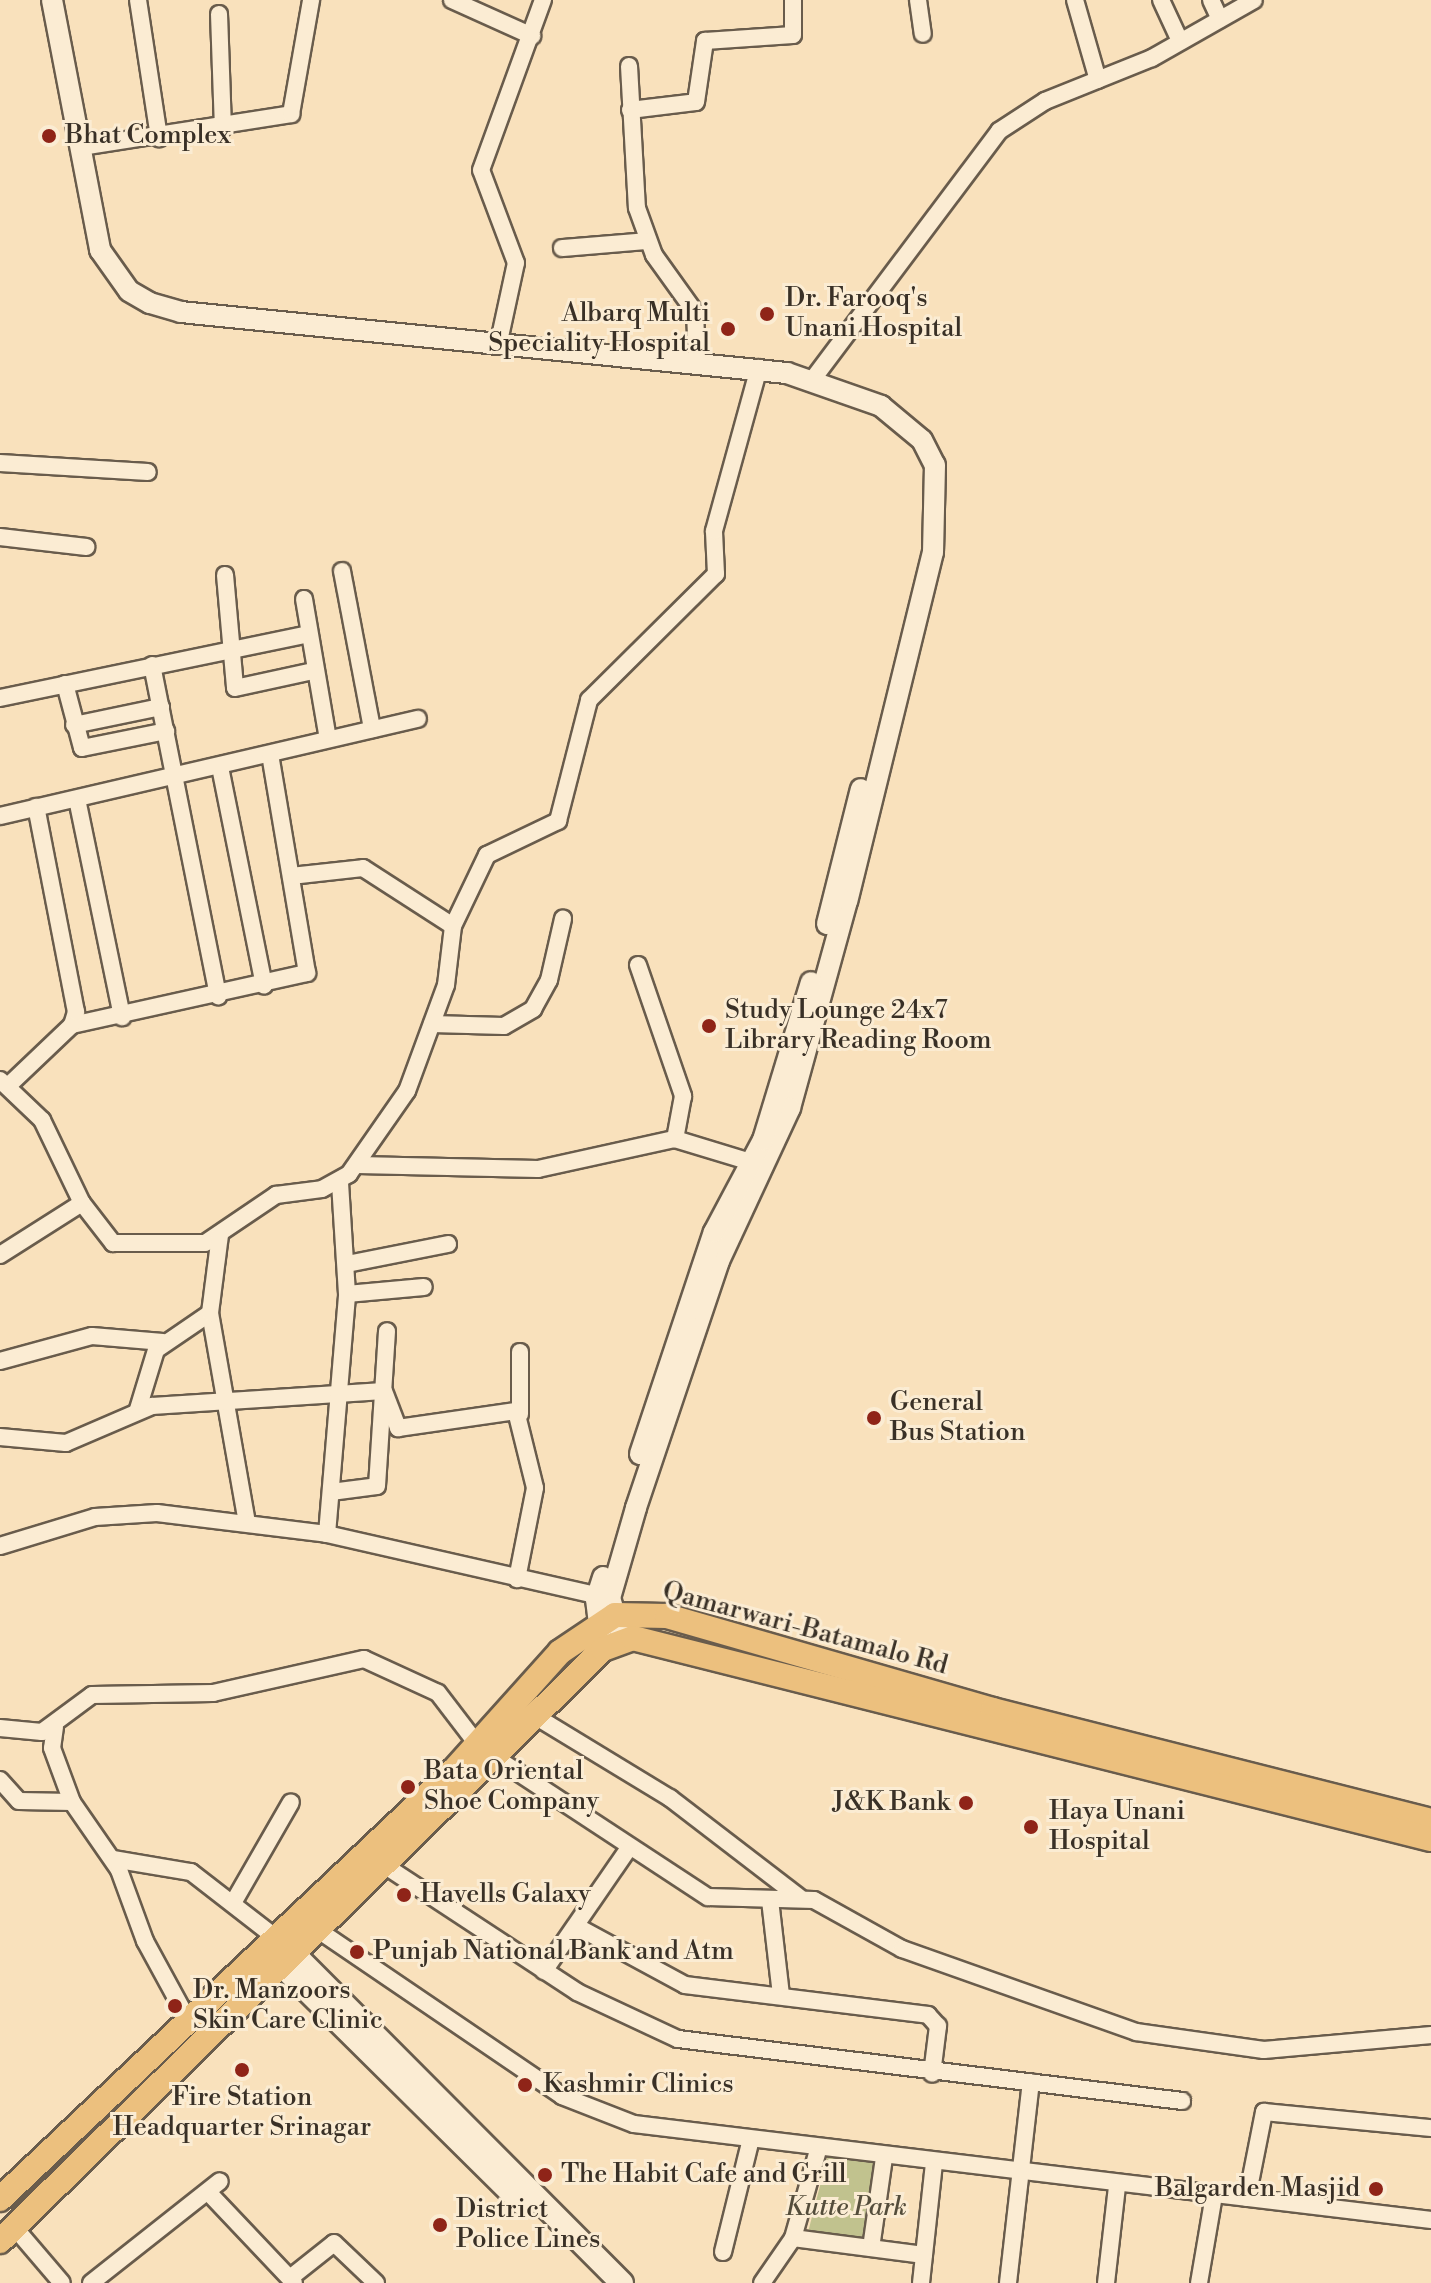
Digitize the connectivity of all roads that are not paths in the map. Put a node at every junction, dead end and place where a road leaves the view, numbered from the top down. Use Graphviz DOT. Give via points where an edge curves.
graph roads {
  1 [pos="52,0"];
  2 [pos="138,0"];
  3 [pos="311,0"];
  4 [pos="453,0"];
  5 [pos="543,0"];
  6 [pos="793,0"];
  7 [pos="918,0"];
  8 [pos="1075,0"];
  9 [pos="1161,0"];
  10 [pos="1211,0"];
  11 [pos="1254,0"];
  12 [pos="219,14"];
  13 [pos="1220,19"];
  14 [pos="923,34"];
  15 [pos="532,36"];
  16 [pos="1180,41"];
  17 [pos="629,66"];
  18 [pos="1098,80"];
  19 [pos="630,110"];
  20 [pos="223,128"];
  21 [pos="159,138"];
  22 [pos="81,147"];
  23 [pos="647,241"];
  24 [pos="562,248"];
  25 [pos="498,346"];
  26 [pos="697,360"];
  27 [pos="662,361"];
  28 [pos="758,374"];
  29 [pos="813,379"];
  30 [pos="0,463"];
  31 [pos="148,472"];
  32 [pos="932,514"];
  33 [pos="0,537"];
  34 [pos="86,547"];
  35 [pos="342,571"];
  36 [pos="225,575"];
  37 [pos="304,599"];
  38 [pos="308,634"];
  39 [pos="227,650"];
  40 [pos="152,665"];
  41 [pos="313,671"];
  42 [pos="65,684"];
  43 [pos="0,698"];
  44 [pos="161,707"];
  45 [pos="418,719"];
  46 [pos="74,725"];
  47 [pos="372,729"];
  48 [pos="166,731"];
  49 [pos="328,739"];
  50 [pos="881,739"];
  51 [pos="270,755"];
  52 [pos="220,767"];
  53 [pos="176,778"];
  54 [pos="77,799"];
  55 [pos="36,807"];
  56 [pos="0,816"];
  57 [pos="291,876"];
  58 [pos="563,919"];
  59 [pos="453,926"];
  60 [pos="638,965"];
  61 [pos="264,986"];
  62 [pos="218,996"];
  63 [pos="122,1017"];
  64 [pos="432,1024"];
  65 [pos="72,1025"];
  66 [pos="5,1082"];
  67 [pos="675,1139"];
  68 [pos="754,1163"];
  69 [pos="358,1165"];
  70 [pos="340,1182"];
  71 [pos="82,1203"];
  72 [pos="220,1235"];
  73 [pos="448,1244"];
  74 [pos="0,1255"];
  75 [pos="347,1264"];
  76 [pos="424,1287"];
  77 [pos="347,1294"];
  78 [pos="210,1313"];
  79 [pos="387,1331"];
  80 [pos="163,1342"];
  81 [pos="520,1352"];
  82 [pos="0,1361"];
  83 [pos="384,1391"];
  84 [pos="339,1394"];
  85 [pos="226,1401"];
  86 [pos="138,1409"];
  87 [pos="520,1414"];
  88 [pos="0,1437"];
  89 [pos="331,1492"];
  90 [pos="247,1522"];
  91 [pos="327,1534"];
  92 [pos="0,1546"];
  93 [pos="517,1579"];
  94 [pos="605,1609"];
  95 [pos="613,1645"];
  96 [pos="534,1717"];
  97 [pos="55,1727"];
  98 [pos="0,1728"];
  99 [pos="485,1750"];
  100 [pos="0,1780"];
  101 [pos="72,1802"];
  102 [pos="291,1802"];
  103 [pos="1431,1821"];
  104 [pos="1431,1839"];
  105 [pos="629,1848"];
  106 [pos="113,1859"];
  107 [pos="387,1867"];
  108 [pos="799,1897"];
  109 [pos="770,1900"];
  110 [pos="233,1903"];
  111 [pos="576,1926"];
  112 [pos="321,1932"];
  113 [pos="270,1944"];
  114 [pos="292,1959"];
  115 [pos="544,1971"];
  116 [pos="781,1995"];
  117 [pos="188,2020"];
  118 [pos="1431,2035"];
  119 [pos="932,2074"];
  120 [pos="1031,2082"];
  121 [pos="1182,2101"];
  122 [pos="1431,2128"];
  123 [pos="750,2143"];
  124 [pos="818,2150"];
  125 [pos="884,2158"];
  126 [pos="934,2163"];
  127 [pos="1020,2173"];
  128 [pos="1117,2186"];
  129 [pos="1214,2195"];
  130 [pos="1247,2198"];
  131 [pos="0,2199"];
  132 [pos="1431,2220"];
  133 [pos="7,2234"];
  134 [pos="793,2238"];
  135 [pos="871,2248"];
  136 [pos="723,2252"];
  137 [pos="924,2255"];
  138 [pos="292,2281"];
  139 [pos="62,2283"];
  140 [pos="91,2283"];
  141 [pos="376,2283"];
  142 [pos="603,2283"];
  143 [pos="622,2283"];
  144 [pos="762,2283"];
  145 [pos="921,2283"];
  146 [pos="1008,2283"];
  147 [pos="1106,2283"];
  148 [pos="1199,2283"];
  1 -- 22 [label="street"];
  2 -- 21 [label="street"];
  3 -- 20 [label="street" via="291,114"];
  4 -- 15 [label="street"];
  5 -- 15 [label="street"];
  6 -- 19 [label="street" via="793,35 705,41 696,102"];
  7 -- 14 [label="street"];
  8 -- 18 [label="street"];
  9 -- 16 [label="street"];
  10 -- 13 [label="street"];
  11 -- 13 [label="street"];
  12 -- 20 [label="street"];
  13 -- 16 [label="street"];
  15 -- 25 [label="street" via="481,170 516,263"];
  16 -- 18 [label="street"];
  17 -- 19 [label="street"];
  18 -- 29 [label="street" via="1045,101 999,131"];
  19 -- 23 [label="street" via="637,208"];
  20 -- 21 [label="street"];
  21 -- 22 [label="street"];
  22 -- 25 [label="street" via="100,250 129,291 150,303"];
  23 -- 24 [label="street"];
  23 -- 26 [label="street" via="695,312"];
  25 -- 27 [label="street"];
  26 -- 27 [label="street"];
  26 -- 28 [label="street"];
  27 -- 28 [label="street"];
  28 -- 29 [label="street"];
  28 -- 32 [label="street" via="850,401 889,424 922,465"];
  28 -- 59 [label="street" via="714,531 716,574 596,690 558,821 487,855"];
  29 -- 32 [label="street" via="906,422 935,465"];
  30 -- 31 [label="street"];
  32 -- 50 [label="street"];
  33 -- 34 [label="street"];
  35 -- 47 [label="street"];
  36 -- 39 [label="street"];
  37 -- 38 [label="street"];
  38 -- 39 [label="street"];
  38 -- 41 [label="street"];
  39 -- 40 [label="street"];
  39 -- 41 [label="street" via="239,690"];
  40 -- 42 [label="street"];
  40 -- 44 [label="street"];
  41 -- 49 [label="street"];
  42 -- 43 [label="street"];
  42 -- 46 [label="street"];
  44 -- 46 [label="street"];
  44 -- 48 [label="street"];
  45 -- 47 [label="street"];
  46 -- 48 [label="street" via="82,748"];
  47 -- 49 [label="street"];
  48 -- 53 [label="street"];
  49 -- 51 [label="street"];
  50 -- 68 [label="street"];
  50 -- 94 [label="street" via="790,1108 719,1261"];
  51 -- 52 [label="street"];
  51 -- 57 [label="street"];
  52 -- 53 [label="street"];
  52 -- 61 [label="street"];
  53 -- 54 [label="street"];
  53 -- 62 [label="street"];
  54 -- 55 [label="street"];
  54 -- 63 [label="street"];
  55 -- 56 [label="street"];
  55 -- 65 [label="street" via="76,1000"];
  57 -- 59 [label="street" via="363,868"];
  57 -- 61 [label="street" via="309,968 303,978"];
  58 -- 64 [label="street" via="549,980 533,1009 504,1026"];
  59 -- 64 [label="street"];
  60 -- 67 [label="street" via="683,1096"];
  61 -- 62 [label="street"];
  62 -- 63 [label="street"];
  63 -- 65 [label="street"];
  64 -- 69 [label="street" via="407,1091"];
  65 -- 66 [label="street"];
  66 -- 71 [label="street" via="55,1141"];
  67 -- 68 [label="street"];
  67 -- 69 [label="street" via="538,1169"];
  68 -- 94 [label="street" via="714,1232"];
  69 -- 70 [label="street"];
  70 -- 72 [label="street" via="276,1195"];
  70 -- 75 [label="street"];
  71 -- 72 [label="street" via="105,1237 126,1246 190,1247"];
  71 -- 74 [label="street"];
  72 -- 78 [label="street"];
  73 -- 75 [label="street"];
  75 -- 77 [label="street"];
  76 -- 77 [label="street"];
  77 -- 84 [label="street"];
  78 -- 80 [label="street"];
  78 -- 85 [label="street"];
  79 -- 83 [label="street"];
  80 -- 82 [label="street" via="92,1336"];
  80 -- 86 [label="street"];
  81 -- 87 [label="street"];
  83 -- 84 [label="street"];
  83 -- 87 [label="street" via="398,1428"];
  83 -- 89 [label="street" via="377,1486"];
  84 -- 85 [label="street"];
  84 -- 89 [label="street"];
  85 -- 86 [label="street"];
  85 -- 90 [label="street"];
  86 -- 88 [label="street" via="78,1441"];
  87 -- 93 [label="street" via="535,1488"];
  89 -- 91 [label="street"];
  90 -- 91 [label="street"];
  90 -- 92 [label="street" via="125,1512"];
  91 -- 93 [label="street"];
  93 -- 94 [label="street"];
  94 -- 95 [label="street"];
  94 -- 99 [label="main road" via="560,1652"];
  94 -- 103 [label="main road, Qamarwari-Batamalo Rd" via="667,1616 993,1710"];
  95 -- 96 [label="main road"];
  95 -- 104 [label="main road, Qamarwari-Batamalo Rd" via="663,1640"];
  96 -- 99 [label="main road"];
  96 -- 108 [label="street" via="635,1774"];
  97 -- 98 [label="street"];
  97 -- 99 [label="street" via="92,1695 213,1693 364,1659 438,1693"];
  97 -- 101 [label="street" via="52,1748"];
  99 -- 105 [label="street"];
  99 -- 107 [label="main road"];
  99 -- 113 [label="main road"];
  100 -- 101 [label="street" via="19,1801"];
  101 -- 106 [label="street"];
  102 -- 110 [label="street"];
  105 -- 109 [label="street" via="708,1897"];
  105 -- 111 [label="street"];
  106 -- 110 [label="street" via="176,1866"];
  106 -- 117 [label="street" via="145,1941"];
  107 -- 112 [label="main road"];
  107 -- 115 [label="street"];
  108 -- 109 [label="street"];
  108 -- 118 [label="street" via="902,1949 1180,2042 1264,2050"];
  109 -- 116 [label="street"];
  110 -- 113 [label="street"];
  111 -- 115 [label="street"];
  111 -- 116 [label="street" via="666,1979"];
  112 -- 114 [label="main road"];
  112 -- 123 [label="street" via="595,2113"];
  113 -- 114 [label="main road"];
  113 -- 117 [label="main road"];
  114 -- 133 [label="main road"];
  114 -- 142 [label="main road"];
  114 -- 143 [label="main road"];
  115 -- 119 [label="street" via="678,2039"];
  116 -- 119 [label="street" via="928,2015 938,2026"];
  117 -- 131 [label="main road"];
  119 -- 120 [label="street"];
  120 -- 121 [label="street"];
  120 -- 127 [label="street"];
  122 -- 130 [label="street" via="1264,2112"];
  123 -- 124 [label="street"];
  123 -- 136 [label="street"];
  124 -- 125 [label="street"];
  124 -- 134 [label="street"];
  125 -- 126 [label="street"];
  125 -- 135 [label="street"];
  126 -- 127 [label="street"];
  126 -- 137 [label="street"];
  127 -- 128 [label="street"];
  127 -- 146 [label="street"];
  128 -- 129 [label="street"];
  128 -- 147 [label="street"];
  129 -- 130 [label="street"];
  129 -- 148 [label="street"];
  130 -- 132 [label="street"];
  133 -- 139 [label="street"];
  134 -- 135 [label="street"];
  134 -- 144 [label="street"];
  135 -- 137 [label="street"];
  137 -- 145 [label="street"];
  138 -- 140 [label="street" via="214,2186"];
  138 -- 141 [label="street" via="334,2243"];
}
